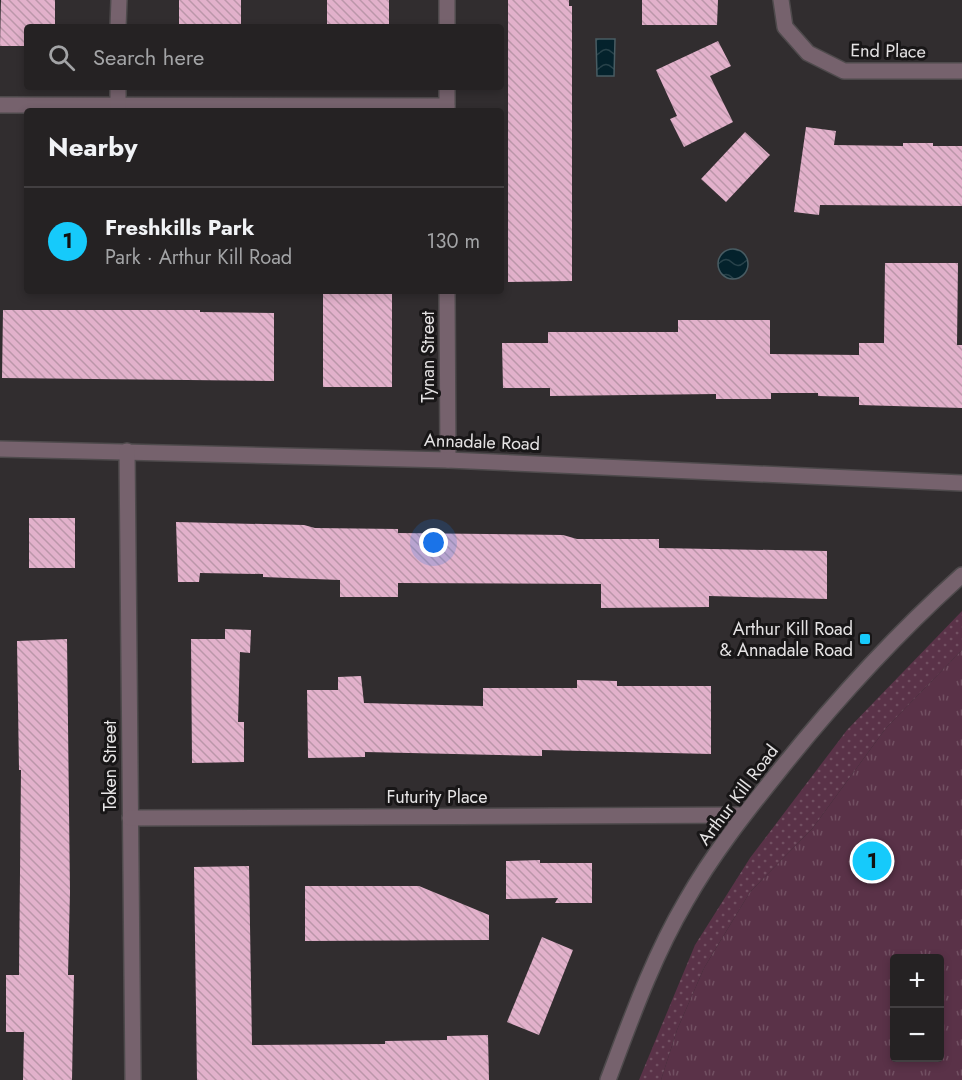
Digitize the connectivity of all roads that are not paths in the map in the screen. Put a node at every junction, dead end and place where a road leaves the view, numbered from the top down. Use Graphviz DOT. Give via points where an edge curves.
graph roads {
  1 [pos="119,0"];
  2 [pos="447,0"];
  3 [pos="781,0"];
  4 [pos="118,24"];
  5 [pos="447,24"];
  6 [pos="962,71"];
  7 [pos="118,90"];
  8 [pos="447,90"];
  9 [pos="0,105"];
  10 [pos="118,105"];
  11 [pos="365,108"];
  12 [pos="447,108"];
  13 [pos="447,294"];
  14 [pos="0,449"];
  15 [pos="127,451"];
  16 [pos="448,460"];
  17 [pos="962,483"];
  18 [pos="962,575"];
  19 [pos="743,815"];
  20 [pos="130,818"];
  21 [pos="133,1080"];
  22 [pos="608,1080"];
  1 -- 4 [label="street"];
  2 -- 5 [label="street"];
  3 -- 6 [label="street, End Place" via="785,27 808,53 844,71"];
  7 -- 10 [label="street"];
  8 -- 12 [label="street"];
  9 -- 10 [label="street"];
  10 -- 11 [label="street"];
  13 -- 16 [label="street, Tynan Street"];
  14 -- 15 [label="street, Annadale Road"];
  15 -- 16 [label="street, Annadale Road"];
  15 -- 20 [label="street, Token Street"];
  16 -- 17 [label="street, Annadale Road"];
  18 -- 19 [label="street, Arthur Kill Road" via="919,614 822,717"];
  19 -- 20 [label="street, Futurity Place"];
  19 -- 22 [label="street, Arthur Kill Road" via="686,900 644,986"];
  20 -- 21 [label="street, Token Street"];
}
